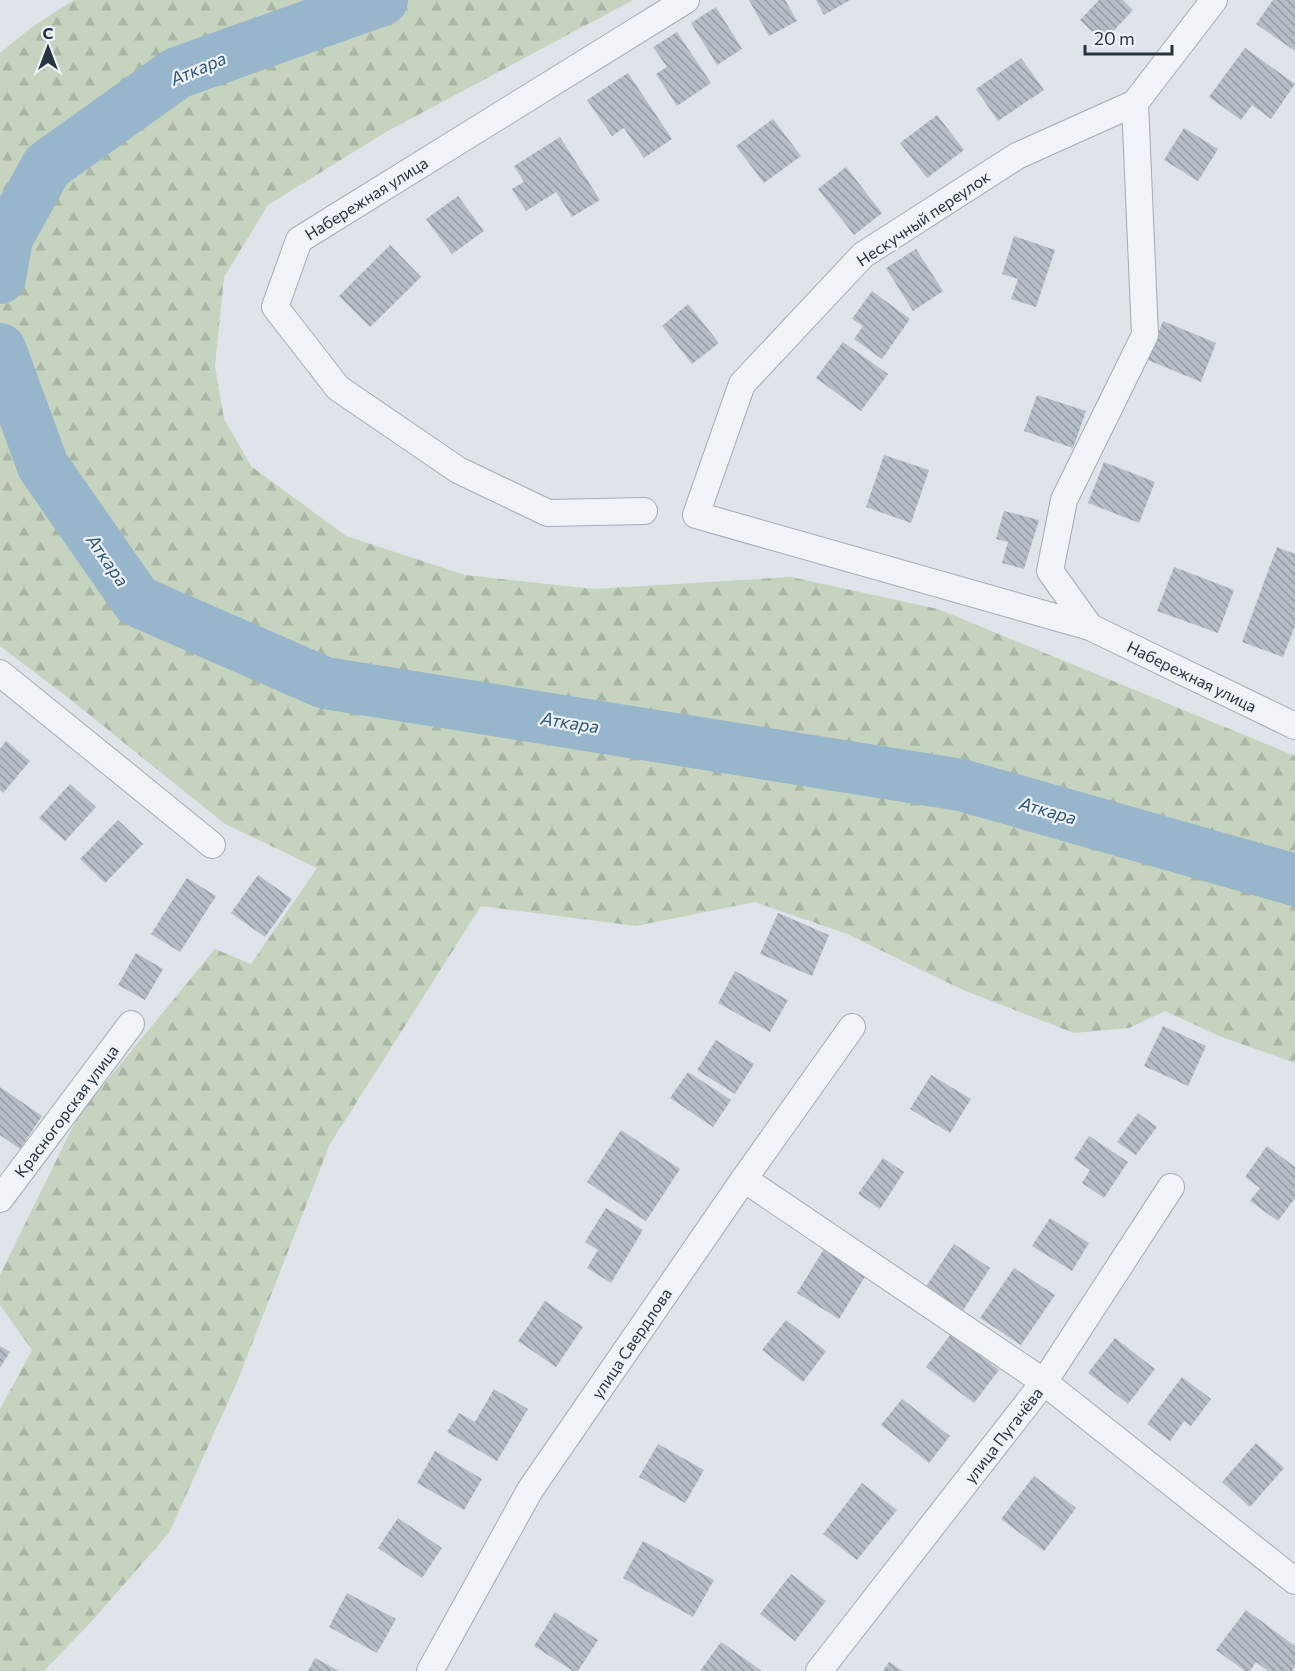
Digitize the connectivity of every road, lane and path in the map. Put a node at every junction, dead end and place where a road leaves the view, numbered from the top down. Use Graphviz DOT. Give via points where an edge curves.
graph roads {
  1 [pos="687,0"];
  2 [pos="1214,0"];
  3 [pos="1135,103"];
  4 [pos="644,511"];
  5 [pos="696,515"];
  6 [pos="1090,627"];
  7 [pos="0,673"];
  8 [pos="1295,726"];
  9 [pos="212,845"];
  10 [pos="131,1024"];
  11 [pos="852,1027"];
  12 [pos="744,1179"];
  13 [pos="1171,1187"];
  14 [pos="0,1199"];
  15 [pos="1044,1382"];
  16 [pos="1295,1581"];
  17 [pos="430,1671"];
  18 [pos="819,1671"];
  1 -- 4 [label="street, Набережная улица" via="298,240 275,307 338,388 458,470 549,513"];
  2 -- 3 [label="street, Нескучный переулок"];
  3 -- 5 [label="street, Нескучный переулок" via="1017,156 863,255 742,384"];
  3 -- 6 [label="street" via="1145,334 1064,500 1050,571"];
  5 -- 6 [label="street, Набережная улица"];
  6 -- 8 [label="street, Набережная улица"];
  7 -- 9 [label="street"];
  10 -- 14 [label="street, Красногорская улица"];
  11 -- 12 [label="street, улица Свердлова"];
  12 -- 15 [label="street"];
  12 -- 17 [label="street, улица Свердлова" via="530,1490"];
  13 -- 15 [label="street, улица Пугачёва"];
  15 -- 16 [label="street"];
  15 -- 18 [label="street, улица Пугачёва"];
}
